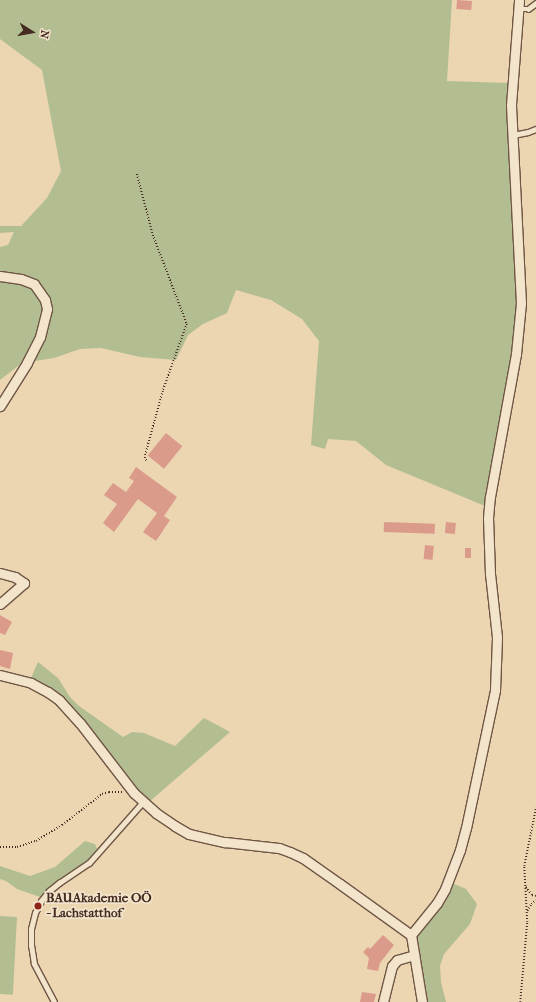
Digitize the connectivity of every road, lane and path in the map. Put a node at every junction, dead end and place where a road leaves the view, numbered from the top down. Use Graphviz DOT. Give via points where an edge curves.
graph roads {
  1 [pos="536,3"];
  2 [pos="518,5"];
  3 [pos="536,129"];
  4 [pos="511,135"];
  5 [pos="137,174"];
  6 [pos="0,276"];
  7 [pos="0,406"];
  8 [pos="147,462"];
  9 [pos="0,573"];
  10 [pos="0,604"];
  11 [pos="0,675"];
  12 [pos="134,793"];
  13 [pos="143,802"];
  14 [pos="536,807"];
  15 [pos="0,847"];
  16 [pos="525,886"];
  17 [pos="536,896"];
  18 [pos="536,900"];
  19 [pos="527,912"];
  20 [pos="411,935"];
  21 [pos="414,955"];
  22 [pos="54,1002"];
  23 [pos="383,1002"];
  24 [pos="422,1002"];
  25 [pos="520,1002"];
  1 -- 2 [label="lane" via="528,9"];
  2 -- 4 [label="street"];
  3 -- 4 [label="lane"];
  4 -- 20 [label="street" via="521,303 516,354 488,518 490,574 497,637 495,690 466,828 457,857 437,903"];
  5 -- 8 [label="path" via="153,236 187,324 163,391 146,457"];
  6 -- 7 [label="street" via="34,284 45,300 47,309 40,337 31,357"];
  9 -- 10 [label="street" via="15,577 24,583"];
  11 -- 12 [label="street" via="31,683 59,700"];
  12 -- 13 [label="street"];
  12 -- 15 [label="path" via="102,794 62,825 36,841 17,847"];
  13 -- 20 [label="street" via="189,834 225,842 270,846 303,858"];
  13 -- 22 [label="lane" via="89,863 49,891 40,901 31,929 31,946 34,964"];
  14 -- 16 [label="path" via="524,866"];
  16 -- 17 [label="path"];
  16 -- 19 [label="path"];
  18 -- 19 [label="path"];
  19 -- 25 [label="path"];
  20 -- 21 [label="street"];
  21 -- 23 [label="street" via="397,960 392,966"];
  21 -- 24 [label="street"];
}
